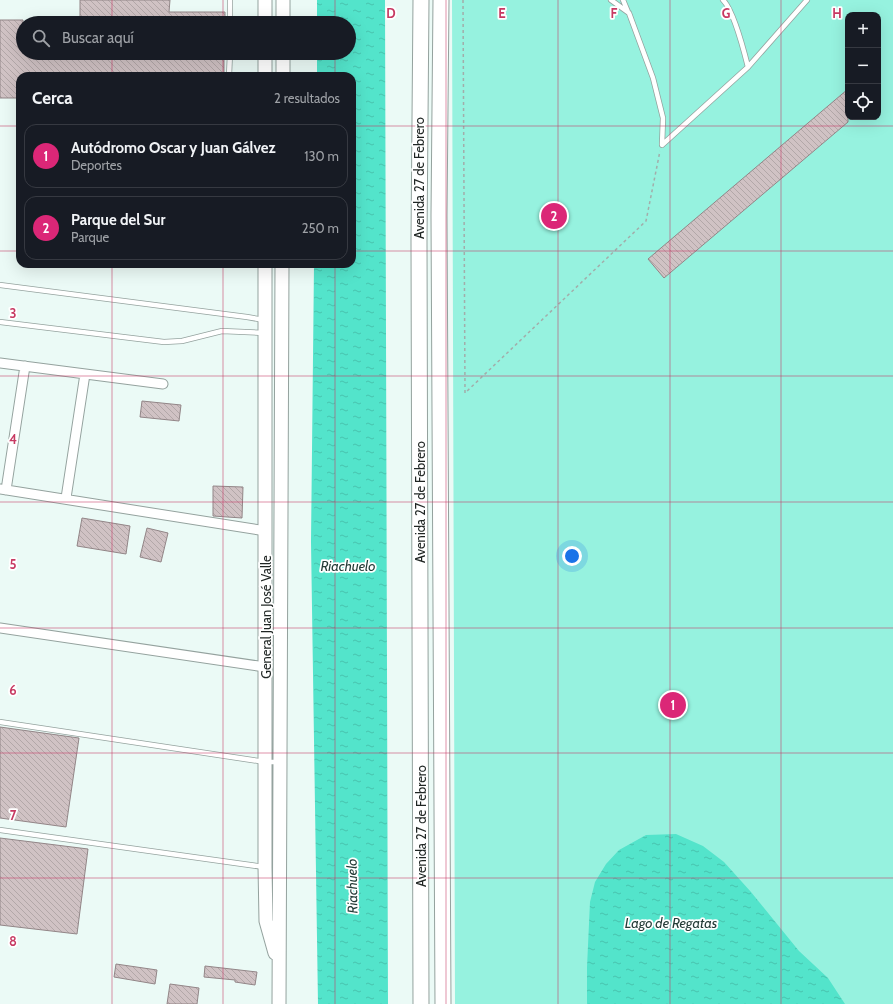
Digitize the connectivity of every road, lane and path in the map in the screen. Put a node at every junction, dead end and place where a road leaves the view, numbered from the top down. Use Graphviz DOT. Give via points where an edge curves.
graph roads {
  1 [pos="230,0"];
  2 [pos="265,0"];
  3 [pos="283,0"];
  4 [pos="421,0"];
  5 [pos="441,0"];
  6 [pos="463,0"];
  7 [pos="611,0"];
  8 [pos="623,0"];
  9 [pos="723,0"];
  10 [pos="807,0"];
  11 [pos="628,13"];
  12 [pos="230,16"];
  13 [pos="265,16"];
  14 [pos="283,16"];
  15 [pos="230,60"];
  16 [pos="265,60"];
  17 [pos="283,60"];
  18 [pos="748,67"];
  19 [pos="230,72"];
  20 [pos="265,72"];
  21 [pos="282,72"];
  22 [pos="662,145"];
  23 [pos="265,268"];
  24 [pos="282,268"];
  25 [pos="0,285"];
  26 [pos="0,322"];
  27 [pos="265,327"];
  28 [pos="0,363"];
  29 [pos="25,366"];
  30 [pos="85,374"];
  31 [pos="163,384"];
  32 [pos="3,489"];
  33 [pos="66,498"];
  34 [pos="266,531"];
  35 [pos="0,628"];
  36 [pos="266,667"];
  37 [pos="0,722"];
  38 [pos="265,762"];
  39 [pos="279,762"];
  40 [pos="0,830"];
  41 [pos="265,867"];
  42 [pos="279,867"];
  43 [pos="279,969"];
  44 [pos="279,1004"];
  45 [pos="421,1004"];
  46 [pos="443,1004"];
  1 -- 12 [label="lane"];
  2 -- 13 [label="main road"];
  3 -- 14 [label="main road"];
  4 -- 45 [label="main road, Avenida 27 de Febrero"];
  5 -- 46 [label="main road, Avenida 27 de Febrero"];
  6 -- 22 [label="path" via="465,394 646,222"];
  7 -- 11 [label="lane"];
  8 -- 11 [label="lane"];
  9 -- 18 [label="lane" via="727,4 739,36"];
  10 -- 18 [label="lane"];
  11 -- 22 [label="lane" via="657,92 663,118"];
  15 -- 19 [label="lane"];
  16 -- 20 [label="main road"];
  17 -- 21 [label="main road"];
  18 -- 22 [label="lane"];
  23 -- 27 [label="main road, General Juan José Valle"];
  24 -- 39 [label="main road, General Juan José Valle"];
  25 -- 27 [label="lane" via="248,317"];
  26 -- 27 [label="lane" via="164,342 182,341 222,331"];
  27 -- 34 [label="main road, General Juan José Valle"];
  28 -- 29 [label="street"];
  29 -- 30 [label="street"];
  29 -- 32 [label="street"];
  30 -- 31 [label="street"];
  30 -- 33 [label="street"];
  32 -- 33 [label="street"];
  33 -- 34 [label="street"];
  34 -- 36 [label="main road, General Juan José Valle"];
  35 -- 36 [label="street"];
  36 -- 38 [label="main road, General Juan José Valle"];
  37 -- 38 [label="lane"];
  38 -- 39 [label="lane"];
  38 -- 41 [label="main road, General Juan José Valle"];
  39 -- 42 [label="main road, General Juan José Valle"];
  40 -- 41 [label="lane"];
  41 -- 42 [label="lane"];
  41 -- 43 [label="main road, General Juan José Valle" via="266,921"];
  42 -- 43 [label="main road, General Juan José Valle"];
  43 -- 44 [label="main road, General Juan José Valle"];
}
